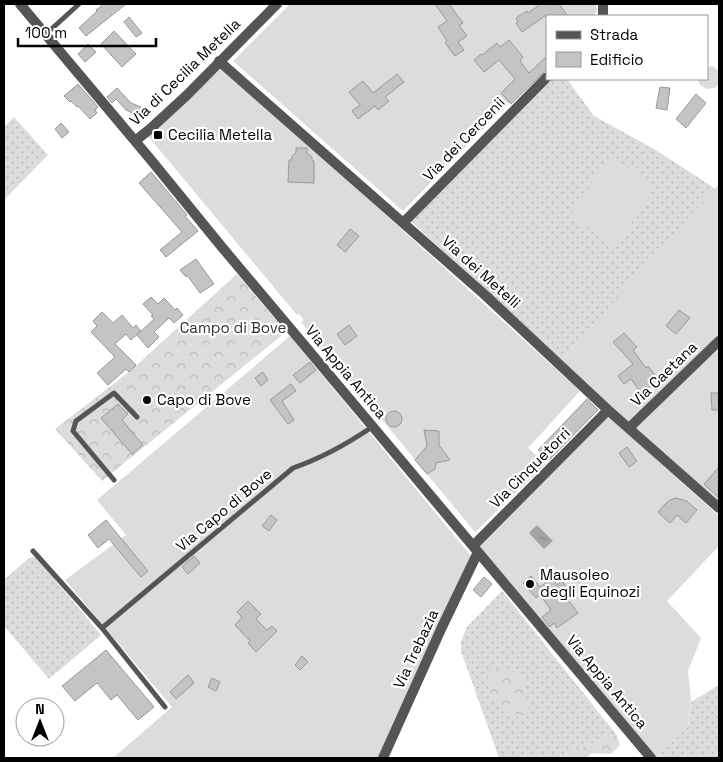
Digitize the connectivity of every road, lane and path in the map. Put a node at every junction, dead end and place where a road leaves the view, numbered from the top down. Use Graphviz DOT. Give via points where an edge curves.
graph roads {
  1 [pos="20,4"];
  2 [pos="79,4"];
  3 [pos="277,4"];
  4 [pos="46,34"];
  5 [pos="220,61"];
  6 [pos="546,78"];
  7 [pos="135,141"];
  8 [pos="403,223"];
  9 [pos="719,342"];
  10 [pos="608,410"];
  11 [pos="137,417"];
  12 [pos="373,426"];
  13 [pos="629,428"];
  14 [pos="114,480"];
  15 [pos="719,508"];
  16 [pos="476,549"];
  17 [pos="33,551"];
  18 [pos="102,628"];
  19 [pos="165,707"];
  20 [pos="383,758"];
  21 [pos="651,758"];
  1 -- 4 [label="street, Via Appia Antica"];
  2 -- 4 [label="lane"];
  3 -- 5 [label="street, Via di Cecilia Metella"];
  4 -- 7 [label="street, Via Appia Antica"];
  5 -- 7 [label="street, Via di Cecilia Metella" via="157,124"];
  5 -- 8 [label="street, Via dei Metelli"];
  6 -- 8 [label="street, Via dei Cercenii"];
  7 -- 12 [label="street, Via Appia Antica"];
  8 -- 10 [label="street, Via dei Metelli"];
  9 -- 13 [label="street, Via Caetana"];
  10 -- 13 [label="street, Via dei Metelli"];
  10 -- 16 [label="street, Via Cinquetorri"];
  11 -- 14 [label="lane" via="114,393 76,421 73,430"];
  12 -- 16 [label="street, Via Appia Antica"];
  12 -- 18 [label="lane, Via Capo di Bove" via="340,448 294,468"];
  13 -- 15 [label="street, Via dei Metelli"];
  16 -- 20 [label="street, Via Trebazia"];
  16 -- 21 [label="street, Via Appia Antica"];
  17 -- 18 [label="lane"];
  18 -- 19 [label="lane"];
}
